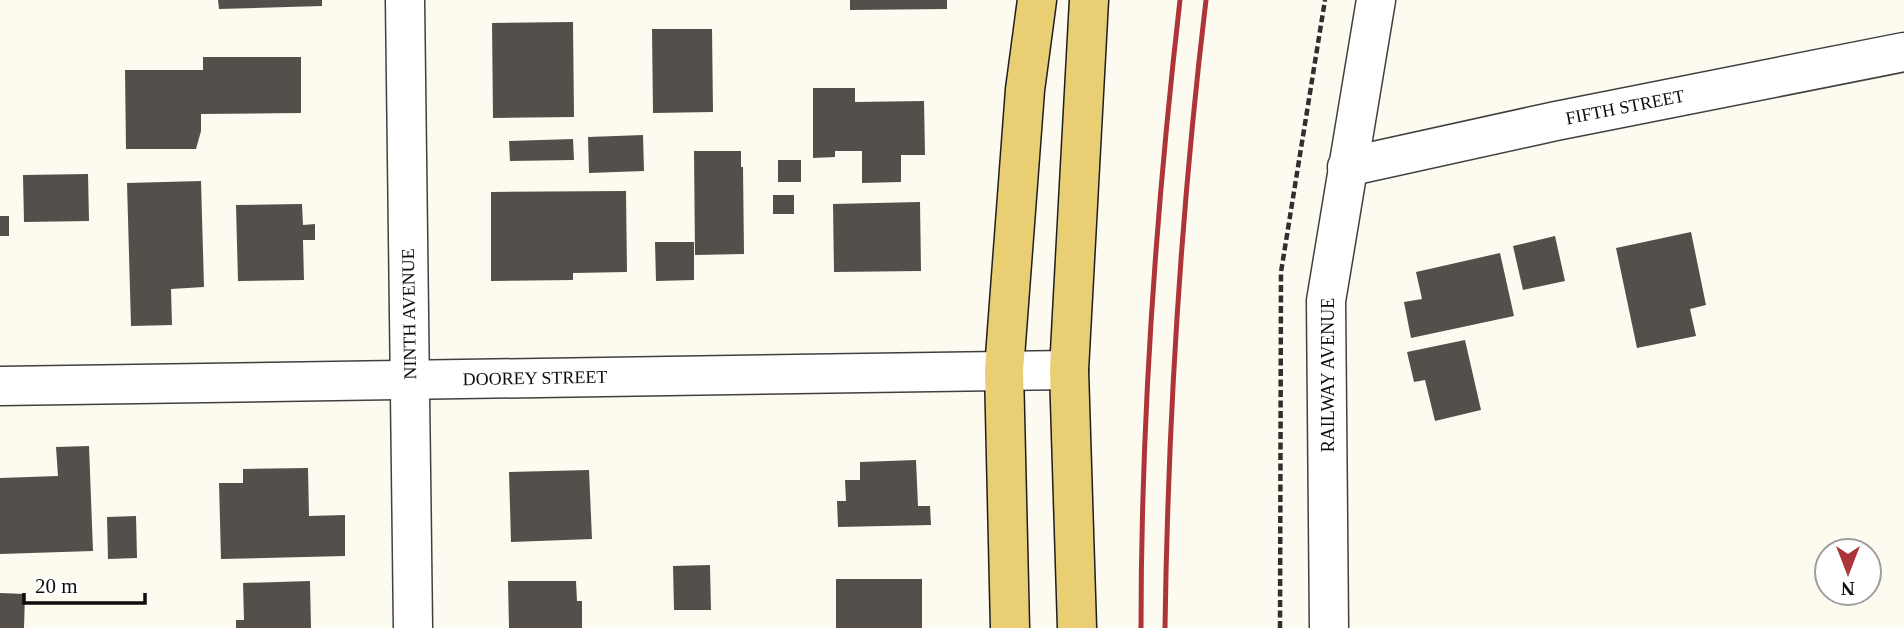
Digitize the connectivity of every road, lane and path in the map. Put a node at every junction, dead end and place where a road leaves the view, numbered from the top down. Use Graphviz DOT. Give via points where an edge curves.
graph roads {
  1 [pos="405,0"];
  2 [pos="1037,0"];
  3 [pos="1089,0"];
  4 [pos="1376,0"];
  5 [pos="1904,52"];
  6 [pos="1347,167"];
  7 [pos="1004,370"];
  8 [pos="1069,370"];
  9 [pos="410,380"];
  10 [pos="0,386"];
  11 [pos="413,628"];
  12 [pos="1010,628"];
  13 [pos="1077,628"];
  14 [pos="1329,628"];
  1 -- 9 [label="street, NINTH AVENUE"];
  2 -- 7 [label="main road" via="1025,90"];
  3 -- 8 [label="main road"];
  4 -- 6 [label="street, RAILWAY AVENUE"];
  5 -- 6 [label="street, FIFTH STREET"];
  6 -- 14 [label="street, RAILWAY AVENUE" via="1326,301"];
  7 -- 8 [label="street, DOOREY STREET"];
  7 -- 9 [label="street, DOOREY STREET"];
  7 -- 12 [label="main road"];
  8 -- 13 [label="main road"];
  9 -- 10 [label="street, DOOREY STREET"];
  9 -- 11 [label="street, NINTH AVENUE"];
}
